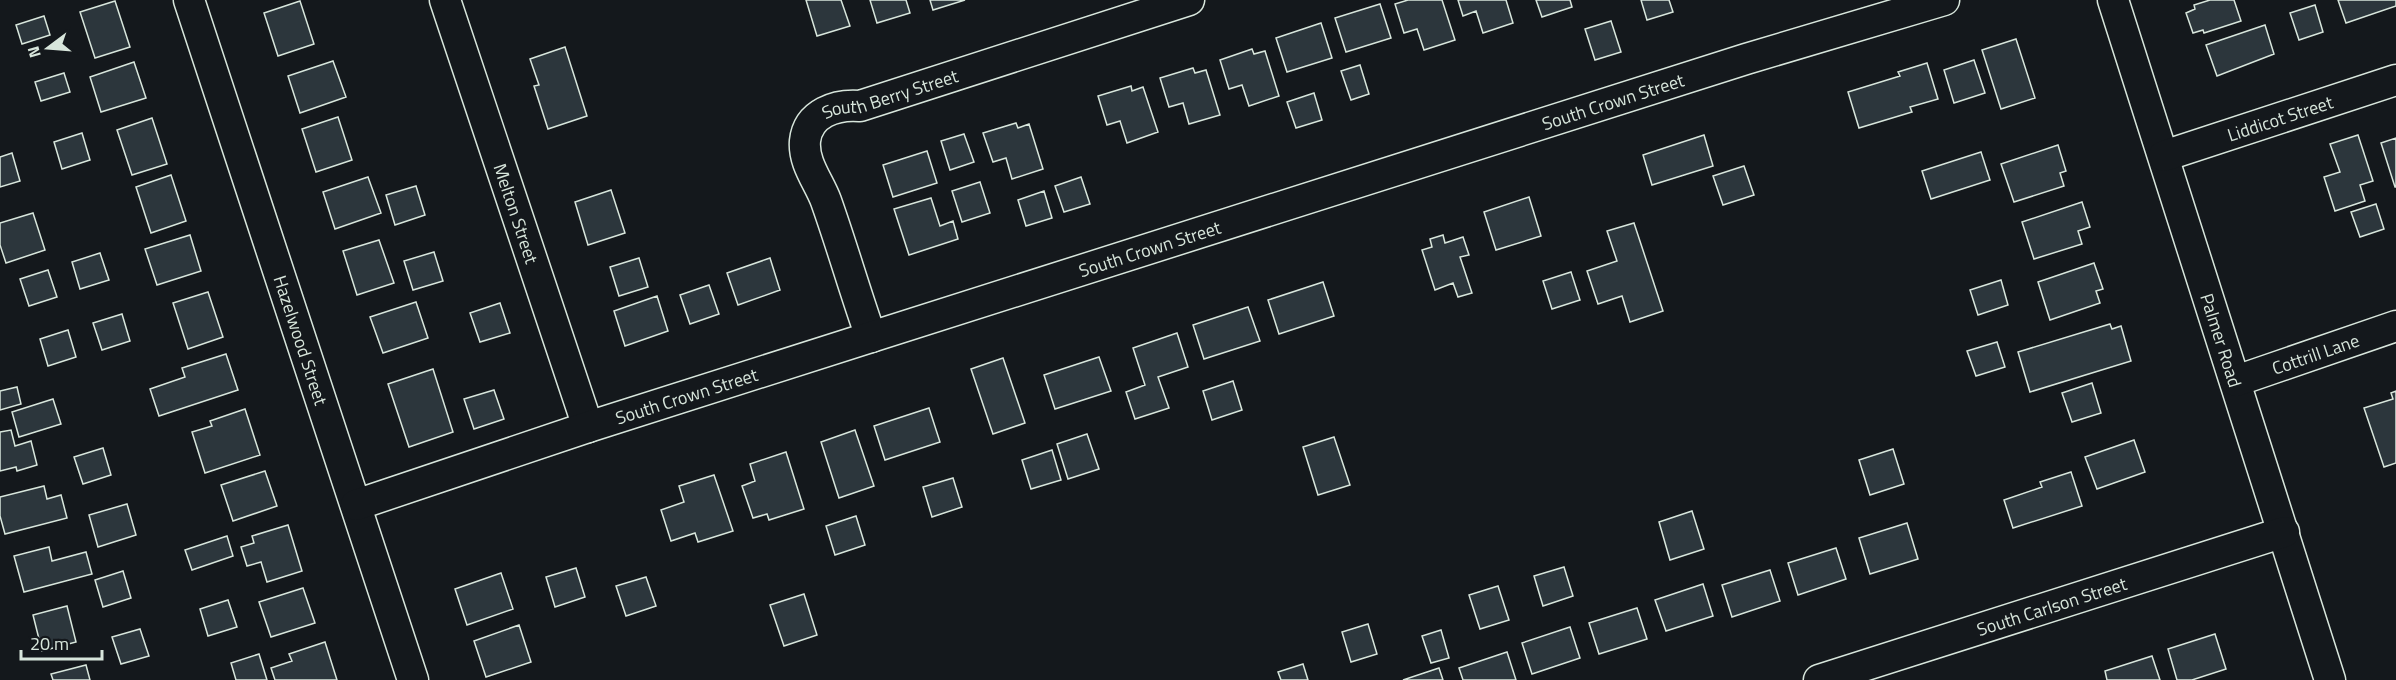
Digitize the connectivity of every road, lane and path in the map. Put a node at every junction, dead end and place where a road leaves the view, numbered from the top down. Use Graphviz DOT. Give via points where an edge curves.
graph roads {
  1 [pos="189,0"];
  2 [pos="445,0"];
  3 [pos="1189,0"];
  4 [pos="1944,0"];
  5 [pos="2113,0"];
  6 [pos="2396,80"];
  7 [pos="2164,156"];
  8 [pos="2396,326"];
  9 [pos="871,337"];
  10 [pos="2236,381"];
  11 [pos="588,427"];
  12 [pos="356,505"];
  13 [pos="2284,532"];
  14 [pos="413,680"];
  15 [pos="1819,680"];
  16 [pos="2330,680"];
  1 -- 12 [label="street, Hazelwood Street"];
  2 -- 11 [label="street, Melton Street"];
  3 -- 9 [label="street, South Berry Street" via="860,106 826,110 814,120 805,141 806,153"];
  4 -- 9 [label="street, South Crown Street" via="1746,59"];
  5 -- 7 [label="street, Palmer Road"];
  6 -- 7 [label="street, Liddicot Street"];
  7 -- 10 [label="street, Palmer Road"];
  8 -- 10 [label="street, Cottrill Lane"];
  9 -- 11 [label="street, South Crown Street"];
  10 -- 13 [label="street, Palmer Road"];
  11 -- 12 [label="street, South Crown Street"];
  12 -- 14 [label="street, Hazelwood Street"];
  13 -- 15 [label="street, South Carlson Street"];
  13 -- 16 [label="street, Palmer Road"];
}
